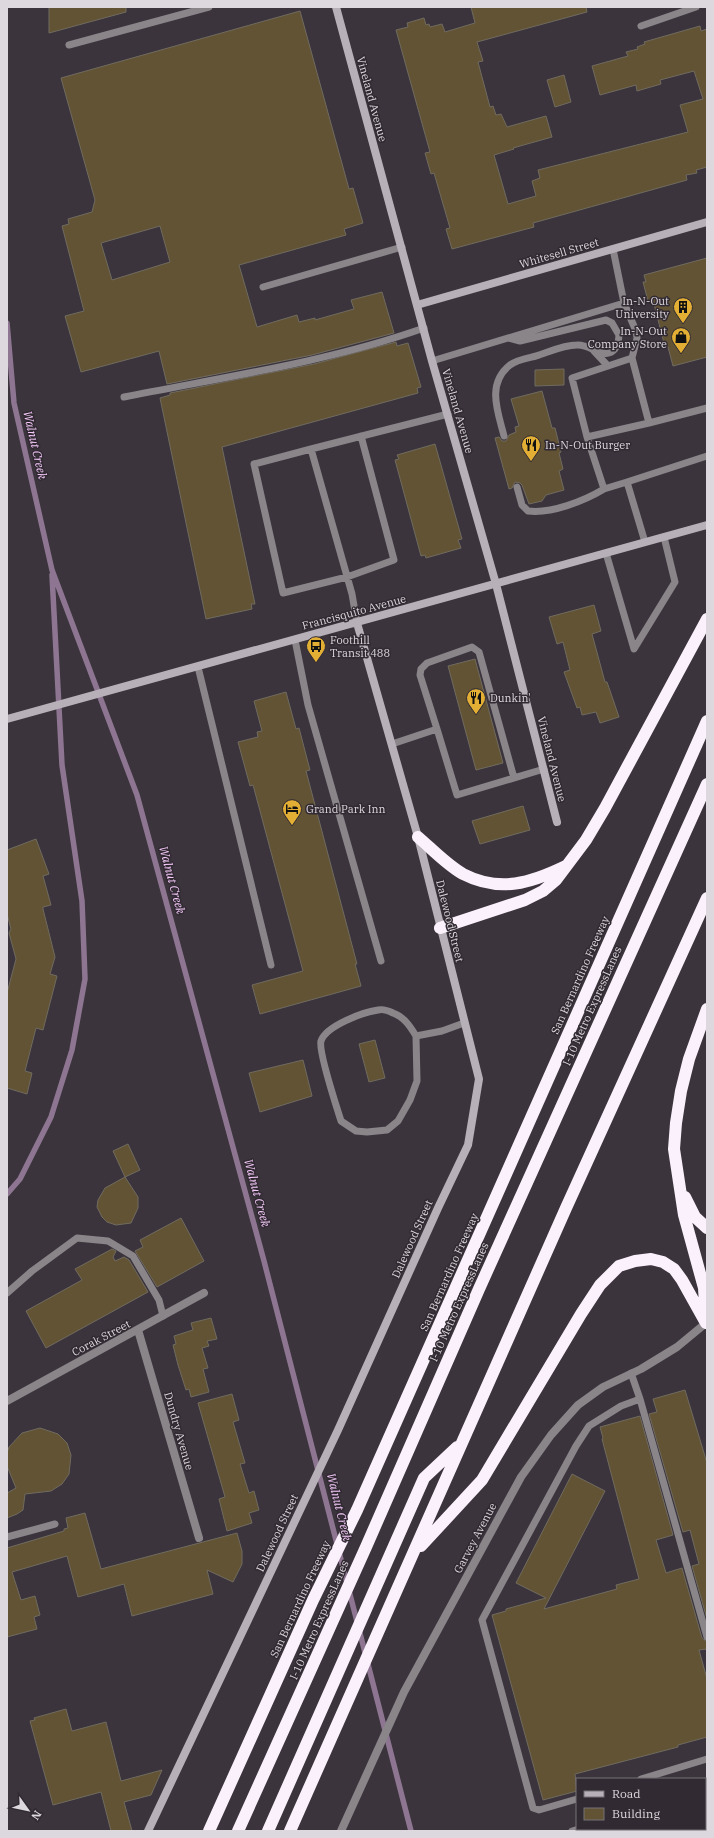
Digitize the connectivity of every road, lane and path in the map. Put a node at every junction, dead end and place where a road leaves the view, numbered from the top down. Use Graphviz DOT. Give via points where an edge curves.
graph roads {
  1 [pos="209,7"];
  2 [pos="336,7"];
  3 [pos="696,7"];
  4 [pos="641,26"];
  5 [pos="69,45"];
  6 [pos="707,222"];
  7 [pos="402,246"];
  8 [pos="613,249"];
  9 [pos="263,287"];
  10 [pos="624,303"];
  11 [pos="418,305"];
  12 [pos="424,328"];
  13 [pos="509,338"];
  14 [pos="590,346"];
  15 [pos="632,358"];
  16 [pos="432,361"];
  17 [pos="608,366"];
  18 [pos="124,397"];
  19 [pos="707,408"];
  20 [pos="448,414"];
  21 [pos="649,423"];
  22 [pos="361,436"];
  23 [pos="504,436"];
  24 [pos="587,437"];
  25 [pos="311,449"];
  26 [pos="707,456"];
  27 [pos="627,482"];
  28 [pos="517,487"];
  29 [pos="604,489"];
  30 [pos="707,525"];
  31 [pos="664,537"];
  32 [pos="644,542"];
  33 [pos="606,553"];
  34 [pos="347,577"];
  35 [pos="496,584"];
  36 [pos="707,619"];
  37 [pos="357,623"];
  38 [pos="295,640"];
  39 [pos="198,666"];
  40 [pos="7,719"];
  41 [pos="707,721"];
  42 [pos="437,729"];
  43 [pos="392,744"];
  44 [pos="544,769"];
  45 [pos="514,778"];
  46 [pos="707,784"];
  47 [pos="557,822"];
  48 [pos="418,837"];
  49 [pos="568,864"];
  50 [pos="707,898"];
  51 [pos="440,928"];
  52 [pos="381,961"];
  53 [pos="271,965"];
  54 [pos="707,1009"];
  55 [pos="464,1023"];
  56 [pos="416,1036"];
  57 [pos="678,1179"];
  58 [pos="707,1228"];
  59 [pos="7,1293"];
  60 [pos="204,1293"];
  61 [pos="163,1316"];
  62 [pos="707,1324"];
  63 [pos="138,1330"];
  64 [pos="632,1373"];
  65 [pos="640,1399"];
  66 [pos="7,1401"];
  67 [pos="461,1443"];
  68 [pos="55,1524"];
  69 [pos="7,1537"];
  70 [pos="199,1538"];
  71 [pos="414,1552"];
  72 [pos="707,1637"];
  73 [pos="707,1759"];
  74 [pos="644,1778"];
  75 [pos="576,1799"];
  76 [pos="148,1831"];
  77 [pos="209,1831"];
  78 [pos="238,1831"];
  79 [pos="268,1831"];
  80 [pos="290,1831"];
  81 [pos="341,1831"];
  1 -- 5 [label="lane"];
  2 -- 7 [label="street, Vineland Avenue"];
  3 -- 4 [label="lane"];
  6 -- 8 [label="street, Whitesell Street"];
  7 -- 9 [label="lane"];
  7 -- 11 [label="street, Vineland Avenue"];
  8 -- 10 [label="lane"];
  8 -- 11 [label="street, Whitesell Street"];
  10 -- 13 [label="lane"];
  10 -- 15 [label="lane" via="636,331 637,338"];
  11 -- 12 [label="street, Vineland Avenue"];
  12 -- 16 [label="street, Vineland Avenue"];
  12 -- 18 [label="lane" via="393,339 308,360"];
  13 -- 14 [label="lane" via="520,341 606,320 612,322 619,335 615,348 610,353 600,353"];
  13 -- 16 [label="lane"];
  14 -- 17 [label="lane"];
  14 -- 23 [label="lane" via="566,346 510,364 496,383 495,402"];
  15 -- 17 [label="lane"];
  15 -- 21 [label="lane"];
  16 -- 20 [label="street, Vineland Avenue"];
  17 -- 24 [label="lane" via="572,378"];
  19 -- 21 [label="lane"];
  20 -- 22 [label="lane"];
  20 -- 35 [label="street, Vineland Avenue"];
  21 -- 24 [label="lane"];
  22 -- 25 [label="lane"];
  22 -- 34 [label="lane" via="394,560"];
  24 -- 29 [label="lane"];
  25 -- 34 [label="lane"];
  25 -- 34 [label="lane" via="254,464 283,593"];
  26 -- 27 [label="lane"];
  27 -- 29 [label="lane"];
  27 -- 32 [label="lane"];
  28 -- 29 [label="lane" via="522,505 528,511 540,512 589,498"];
  30 -- 31 [label="street, Francisquito Avenue"];
  31 -- 32 [label="street, Francisquito Avenue"];
  31 -- 33 [label="lane" via="675,582 634,649"];
  32 -- 33 [label="street, Francisquito Avenue"];
  33 -- 35 [label="street, Francisquito Avenue"];
  34 -- 37 [label="lane"];
  35 -- 37 [label="street, Francisquito Avenue"];
  35 -- 44 [label="street, Vineland Avenue"];
  36 -- 49 [label="highway" via="605,808"];
  37 -- 38 [label="street, Francisquito Avenue"];
  37 -- 43 [label="street, Dalewood Street"];
  38 -- 39 [label="street, Francisquito Avenue"];
  38 -- 52 [label="lane" via="308,705"];
  39 -- 40 [label="street, Francisquito Avenue"];
  39 -- 53 [label="lane"];
  41 -- 77 [label="highway, San Bernardino Freeway" via="357,1510 313,1600"];
  42 -- 43 [label="lane"];
  42 -- 45 [label="lane" via="457,795"];
  42 -- 45 [label="lane" via="420,675 421,669 427,663 472,647 479,652"];
  43 -- 48 [label="street, Dalewood Street"];
  44 -- 45 [label="lane"];
  44 -- 47 [label="street, Vineland Avenue"];
  46 -- 78 [label="highway, I-10 Metro ExpressLanes"];
  48 -- 49 [label="highway" via="462,873 483,882 504,885 528,882"];
  48 -- 51 [label="street, Dalewood Street"];
  49 -- 51 [label="highway" via="556,880 543,891 525,900"];
  50 -- 67 [label="highway"];
  51 -- 55 [label="street, Dalewood Street"];
  54 -- 57 [label="highway" via="689,1059 681,1091 674,1150"];
  55 -- 56 [label="lane"];
  55 -- 76 [label="street, Dalewood Street" via="478,1079 468,1145 338,1430"];
  56 -- 56 [label="lane" via="406,1021 393,1013 379,1010 335,1025 327,1032 321,1042 325,1067 341,1121 356,1131 367,1132 387,1130 398,1121 417,1081"];
  57 -- 58 [label="highway" via="695,1217"];
  57 -- 62 [label="highway" via="684,1215 704,1288"];
  59 -- 61 [label="lane" via="32,1271 78,1238 108,1241 133,1256 159,1300"];
  60 -- 61 [label="street, Corak Street"];
  61 -- 63 [label="street, Corak Street"];
  62 -- 64 [label="street, Garvey Avenue" via="677,1347"];
  62 -- 71 [label="highway" via="674,1269 663,1262 651,1259 619,1266 600,1285 580,1314 482,1480"];
  63 -- 66 [label="street, Corak Street"];
  63 -- 70 [label="street, Dundry Avenue"];
  64 -- 65 [label="lane"];
  64 -- 81 [label="street, Garvey Avenue" via="603,1386 578,1405 551,1435 520,1477 404,1692"];
  65 -- 72 [label="lane"];
  65 -- 75 [label="lane" via="621,1406 589,1426 482,1620 533,1808 539,1810"];
  67 -- 71 [label="highway"];
  67 -- 79 [label="highway" via="424,1478"];
  68 -- 69 [label="lane"];
  71 -- 80 [label="highway"];
  73 -- 74 [label="lane"];
}
